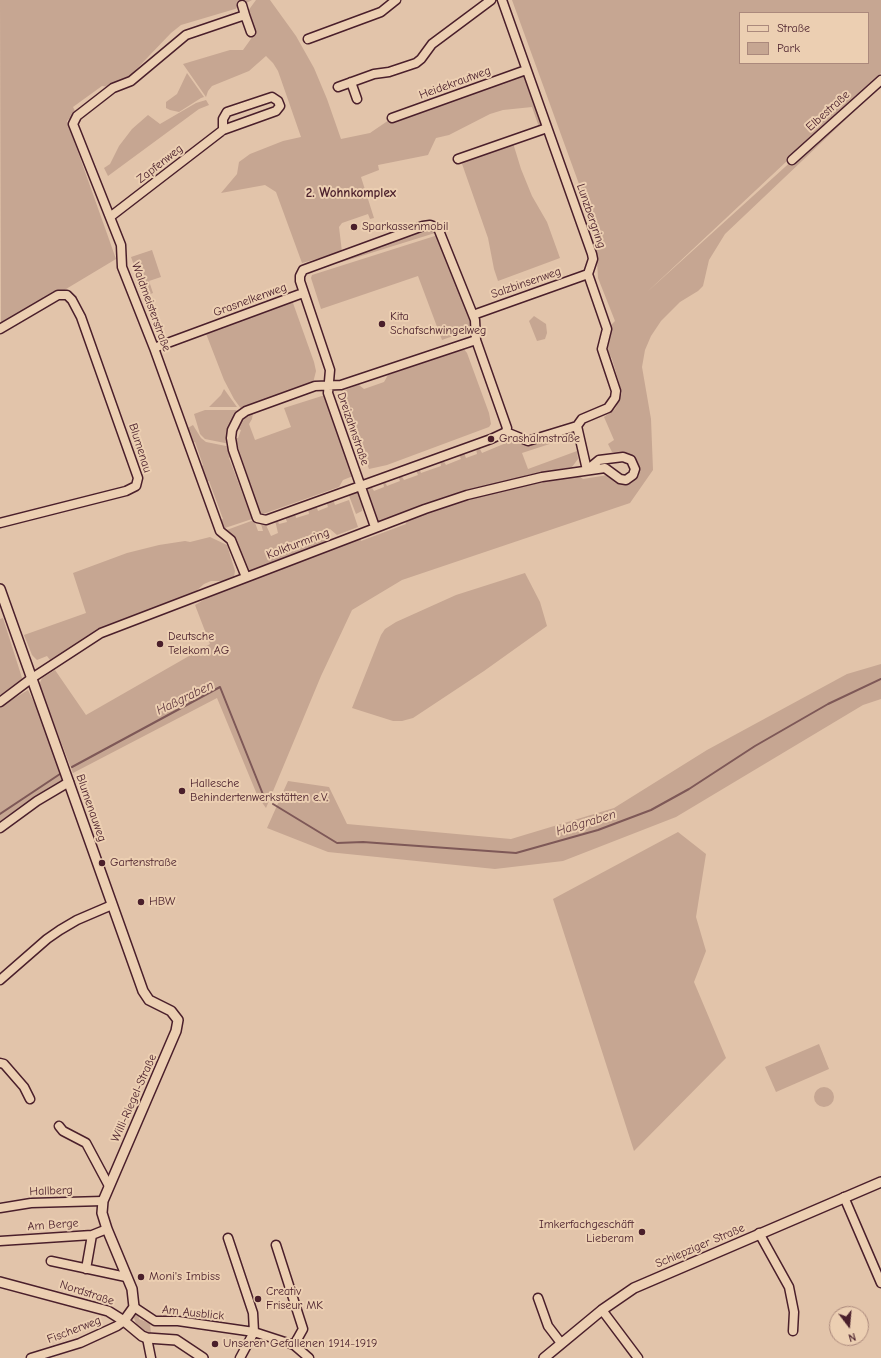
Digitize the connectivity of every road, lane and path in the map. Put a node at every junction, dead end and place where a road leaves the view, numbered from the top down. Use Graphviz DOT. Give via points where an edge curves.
graph roads {
  1 [pos="396,0"];
  2 [pos="491,0"];
  3 [pos="502,0"];
  4 [pos="242,5"];
  5 [pos="245,15"];
  6 [pos="251,32"];
  7 [pos="308,39"];
  8 [pos="526,70"];
  9 [pos="881,80"];
  10 [pos="351,82"];
  11 [pos="338,87"];
  12 [pos="357,99"];
  13 [pos="392,118"];
  14 [pos="547,128"];
  15 [pos="224,130"];
  16 [pos="458,159"];
  17 [pos="792,160"];
  18 [pos="110,217"];
  19 [pos="588,274"];
  20 [pos="303,293"];
  21 [pos="473,315"];
  22 [pos="0,329"];
  23 [pos="476,340"];
  24 [pos="154,348"];
  25 [pos="328,387"];
  26 [pos="577,426"];
  27 [pos="506,432"];
  28 [pos="587,470"];
  29 [pos="360,486"];
  30 [pos="0,523"];
  31 [pos="375,527"];
  32 [pos="246,577"];
  33 [pos="0,589"];
  34 [pos="32,678"];
  35 [pos="0,702"];
  36 [pos="69,782"];
  37 [pos="0,828"];
  38 [pos="112,905"];
  39 [pos="0,980"];
  40 [pos="178,1020"];
  41 [pos="0,1064"];
  42 [pos="30,1099"];
  43 [pos="59,1126"];
  44 [pos="881,1182"];
  45 [pos="109,1186"];
  46 [pos="844,1197"];
  47 [pos="103,1201"];
  48 [pos="0,1208"];
  49 [pos="107,1229"];
  50 [pos="759,1234"];
  51 [pos="92,1235"];
  52 [pos="228,1238"];
  53 [pos="0,1241"];
  54 [pos="276,1245"];
  55 [pos="51,1261"];
  56 [pos="86,1269"];
  57 [pos="126,1277"];
  58 [pos="0,1282"];
  59 [pos="881,1283"];
  60 [pos="538,1298"];
  61 [pos="134,1307"];
  62 [pos="602,1310"];
  63 [pos="124,1321"];
  64 [pos="254,1332"];
  65 [pos="793,1332"];
  66 [pos="147,1338"];
  67 [pos="561,1343"];
  68 [pos="294,1345"];
  69 [pos="31,1358"];
  70 [pos="151,1358"];
  71 [pos="203,1358"];
  72 [pos="240,1358"];
  73 [pos="309,1358"];
  74 [pos="544,1358"];
  75 [pos="638,1358"];
  1 -- 7 [label="street" via="381,12"];
  2 -- 10 [label="street" via="432,44 416,63"];
  3 -- 8 [label="street, Lunzbergring"];
  4 -- 5 [label="street"];
  5 -- 6 [label="street"];
  5 -- 18 [label="street, Waldmeisterstraße" via="186,35 130,81 110,90 73,120 75,132"];
  8 -- 13 [label="street, Heidekrautweg"];
  8 -- 14 [label="street, Lunzbergring"];
  9 -- 17 [label="street, Elbestraße"];
  10 -- 11 [label="street"];
  10 -- 12 [label="street"];
  14 -- 16 [label="street"];
  14 -- 19 [label="street, Lunzbergring" via="592,254"];
  15 -- 15 [label="street, Zapfenweg" via="276,111 280,106 276,97 227,112 223,118"];
  15 -- 18 [label="street, Zapfenweg"];
  18 -- 24 [label="street, Waldmeisterstraße" via="121,246 122,267"];
  19 -- 21 [label="street, Salzbinsenweg"];
  19 -- 26 [label="street" via="606,326 607,334 602,348 616,392 608,408 582,419"];
  20 -- 21 [label="street, Grasnelkenweg" via="300,278 304,269 423,226 436,227 442,232"];
  20 -- 24 [label="street, Grasnelkenweg"];
  20 -- 25 [label="street, Dreizahnstraße" via="330,370"];
  21 -- 23 [label="street"];
  22 -- 30 [label="street, Blumenau" via="58,295 67,295 78,310 131,455 138,482 126,491"];
  23 -- 25 [label="street" via="341,385"];
  23 -- 27 [label="street" via="507,428"];
  24 -- 32 [label="street, Waldmeisterstraße" via="220,531 230,540"];
  25 -- 29 [label="street, Dreizahnstraße"];
  25 -- 29 [label="street" via="315,386 241,414 230,438 233,450 257,518 266,520"];
  26 -- 27 [label="street" via="528,442"];
  26 -- 28 [label="street"];
  27 -- 29 [label="street"];
  28 -- 28 [label="street, Kolkturmring" via="605,468 620,479 626,480 636,469 631,460 623,457 598,460"];
  28 -- 31 [label="street, Kolkturmring" via="542,477 467,495"];
  29 -- 31 [label="street, Dreizahnstraße"];
  31 -- 32 [label="street, Kolkturmring"];
  32 -- 34 [label="street, Kolkturmring" via="101,633"];
  33 -- 34 [label="street, Blumenauweg"];
  34 -- 35 [label="street, Kolkturmring"];
  34 -- 36 [label="street, Blumenauweg"];
  36 -- 37 [label="street"];
  36 -- 38 [label="street, Blumenauweg"];
  38 -- 39 [label="street" via="82,917 47,938"];
  38 -- 40 [label="street, Blumenauweg" via="146,996 172,1012"];
  40 -- 45 [label="street, Willi-Riegel-Straße" via="173,1038"];
  41 -- 42 [label="street" via="4,1064 24,1087"];
  43 -- 45 [label="street" via="63,1131 86,1143"];
  44 -- 46 [label="street, Schiepziger Straße"];
  45 -- 47 [label="street, Willi-Riegel-Straße"];
  46 -- 50 [label="street, Schiepziger Straße"];
  46 -- 59 [label="street"];
  47 -- 48 [label="street, Hallberg" via="31,1203"];
  47 -- 49 [label="street, Willi-Riegel-Straße" via="102,1213"];
  49 -- 51 [label="street, Am Berge"];
  49 -- 57 [label="street, Willi-Riegel-Straße"];
  50 -- 62 [label="street, Schiepziger Straße" via="634,1288"];
  50 -- 65 [label="street" via="789,1287 794,1312"];
  51 -- 53 [label="street, Am Berge"];
  51 -- 56 [label="street"];
  52 -- 64 [label="street" via="253,1313"];
  54 -- 68 [label="street" via="303,1329"];
  55 -- 56 [label="street"];
  56 -- 57 [label="street"];
  57 -- 61 [label="street, Willi-Riegel-Straße" via="132,1289"];
  58 -- 63 [label="street, Nordstraße" via="108,1311"];
  60 -- 67 [label="street" via="548,1326"];
  61 -- 63 [label="street"];
  61 -- 64 [label="street, Am Ausblick" via="155,1321 178,1321"];
  62 -- 67 [label="street, Schiepziger Straße"];
  62 -- 75 [label="street"];
  63 -- 66 [label="street, Nordstraße"];
  63 -- 69 [label="street, Fischerweg" via="80,1343"];
  64 -- 68 [label="street, Am Ausblick"];
  64 -- 72 [label="street"];
  66 -- 70 [label="street"];
  66 -- 71 [label="street" via="176,1340"];
  67 -- 74 [label="street, Schiepziger Straße"];
  68 -- 73 [label="street"];
}
